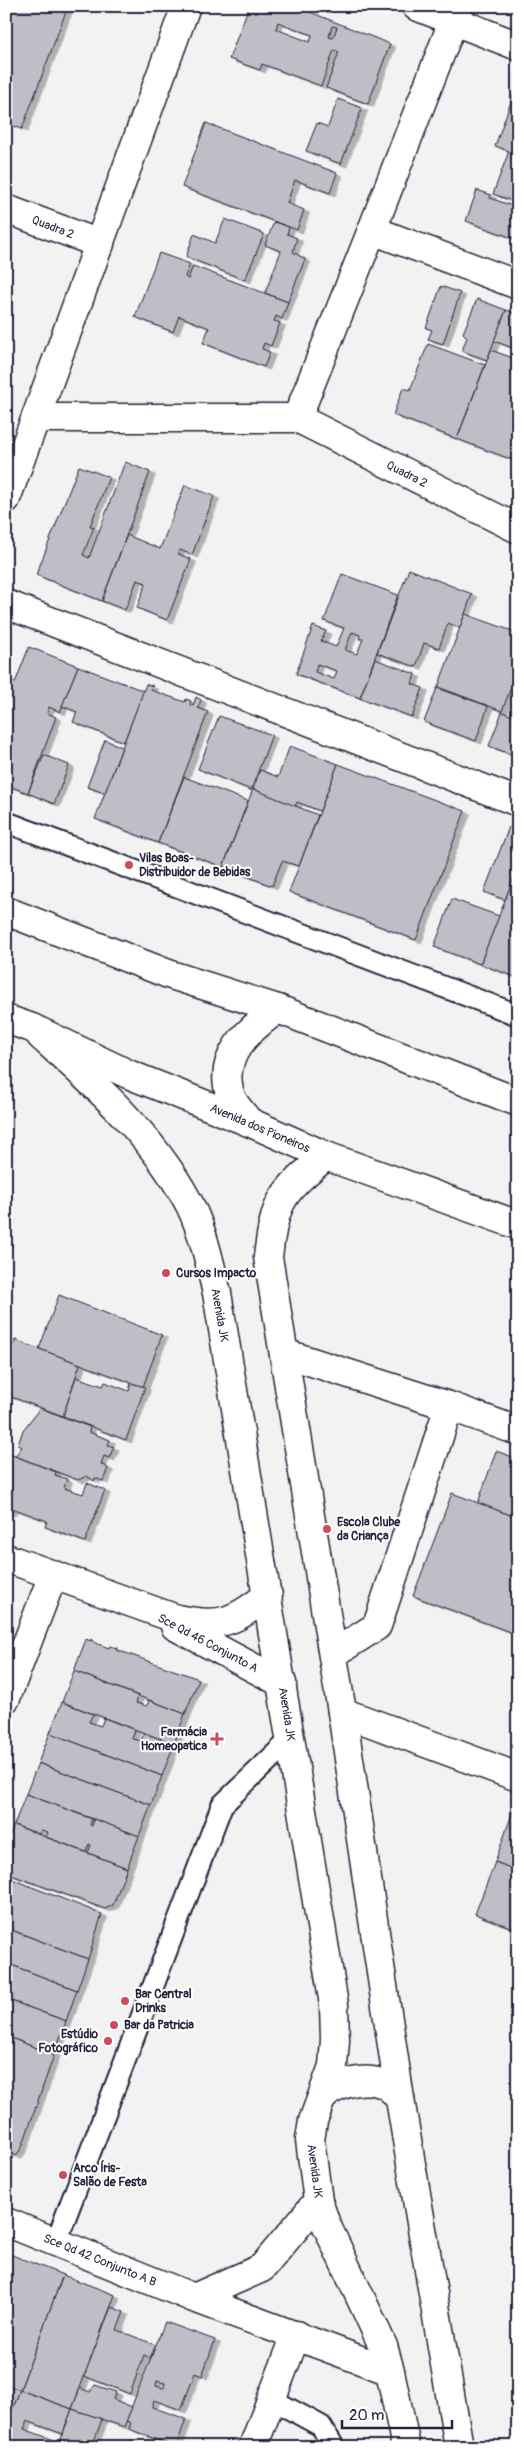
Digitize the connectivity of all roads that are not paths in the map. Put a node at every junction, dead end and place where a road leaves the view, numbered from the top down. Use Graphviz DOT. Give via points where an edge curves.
graph roads {
  1 [pos="186,6"];
  2 [pos="416,6"];
  3 [pos="456,13"];
  4 [pos="518,46"];
  5 [pos="6,209"];
  6 [pos="372,230"];
  7 [pos="100,244"];
  8 [pos="518,285"];
  9 [pos="36,418"];
  10 [pos="297,418"];
  11 [pos="6,499"];
  12 [pos="518,529"];
  13 [pos="6,604"];
  14 [pos="518,802"];
  15 [pos="6,822"];
  16 [pos="6,911"];
  17 [pos="278,1009"];
  18 [pos="518,1015"];
  19 [pos="6,1019"];
  20 [pos="32,1028"];
  21 [pos="518,1102"];
  22 [pos="248,1122"];
  23 [pos="326,1156"];
  24 [pos="518,1224"];
  25 [pos="284,1353"];
  26 [pos="449,1406"];
  27 [pos="518,1431"];
  28 [pos="6,1558"];
  29 [pos="53,1576"];
  30 [pos="268,1595"];
  31 [pos="134,1604"];
  32 [pos="333,1654"];
  33 [pos="282,1683"];
  34 [pos="6,1698"];
  35 [pos="342,1712"];
  36 [pos="291,1740"];
  37 [pos="518,1777"];
  38 [pos="322,2098"];
  39 [pos="400,2099"];
  40 [pos="318,2201"];
  41 [pos="6,2222"];
  42 [pos="56,2242"];
  43 [pos="194,2298"];
  44 [pos="296,2335"];
  45 [pos="390,2372"];
  46 [pos="271,2399"];
  47 [pos="253,2447"];
  48 [pos="334,2447"];
  49 [pos="406,2447"];
  50 [pos="458,2447"];
  1 -- 7 [label="street"];
  2 -- 3 [label="street"];
  3 -- 4 [label="street"];
  3 -- 6 [label="street"];
  5 -- 7 [label="street, Quadra 2"];
  6 -- 8 [label="street"];
  6 -- 10 [label="street"];
  7 -- 9 [label="street"];
  9 -- 10 [label="street"];
  9 -- 11 [label="street"];
  10 -- 12 [label="street, Quadra 2"];
  13 -- 14 [label="street"];
  15 -- 18 [label="lane"];
  16 -- 17 [label="street" via="171,974"];
  17 -- 21 [label="street"];
  17 -- 22 [label="street" via="241,1040 231,1055 231,1097"];
  19 -- 20 [label="street, Avenida dos Pioneiros"];
  20 -- 22 [label="street, Avenida dos Pioneiros" via="128,1074"];
  20 -- 30 [label="street, Avenida JK" via="99,1088 148,1140 186,1197 206,1246 217,1293"];
  22 -- 23 [label="street, Avenida dos Pioneiros"];
  23 -- 24 [label="street, Avenida dos Pioneiros"];
  23 -- 25 [label="street" via="291,1185 279,1204 272,1228 268,1256"];
  25 -- 26 [label="street"];
  25 -- 32 [label="street"];
  26 -- 27 [label="street"];
  26 -- 32 [label="street" via="377,1626"];
  28 -- 29 [label="street, Sce Qd 46 Conjunto A"];
  29 -- 31 [label="street, Sce Qd 46 Conjunto A"];
  29 -- 34 [label="street"];
  30 -- 31 [label="street, Sce Qd 46 Conjunto A" via="241,1616 203,1624"];
  30 -- 33 [label="street, Avenida JK"];
  31 -- 33 [label="street, Sce Qd 46 Conjunto A"];
  32 -- 35 [label="street"];
  33 -- 36 [label="street, Avenida JK"];
  35 -- 37 [label="street"];
  35 -- 39 [label="street"];
  36 -- 38 [label="street, Avenida JK" via="334,2005 333,2066"];
  36 -- 42 [label="lane" via="222,1805"];
  38 -- 39 [label="street" via="335,2086 363,2082 387,2086"];
  38 -- 40 [label="street, Avenida JK" via="310,2140"];
  39 -- 50 [label="street"];
  40 -- 43 [label="street" via="262,2268"];
  40 -- 45 [label="street, Avenida JK" via="382,2346"];
  41 -- 42 [label="street, Sce Qd 42 Conjunto A B"];
  42 -- 43 [label="street, Sce Qd 42 Conjunto A B"];
  43 -- 44 [label="street, Sce Qd 42 Conjunto A B"];
  44 -- 45 [label="street, Sce Qd 42 Conjunto A B"];
  44 -- 46 [label="street"];
  45 -- 49 [label="street, Avenida JK"];
  46 -- 47 [label="street"];
  46 -- 48 [label="lane" via="321,2426"];
}
